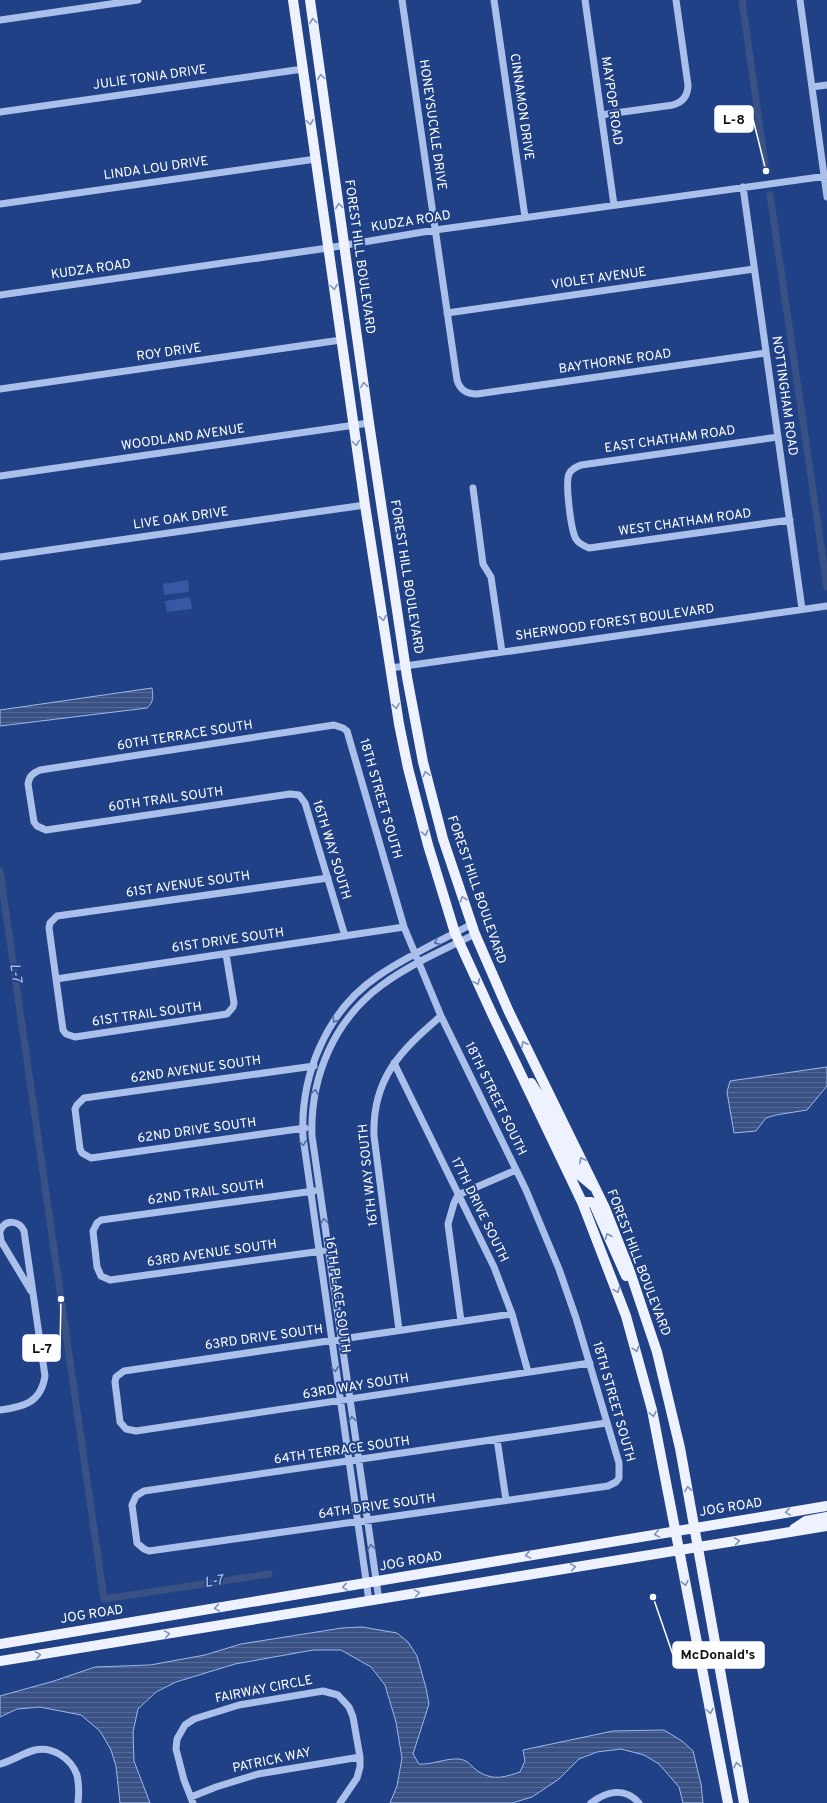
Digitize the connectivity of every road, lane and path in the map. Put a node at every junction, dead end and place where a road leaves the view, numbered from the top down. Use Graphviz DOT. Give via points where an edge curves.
graph roads {
  1 [pos="138,0"];
  2 [pos="293,0"];
  3 [pos="310,0"];
  4 [pos="402,0"];
  5 [pos="494,0"];
  6 [pos="585,0"];
  7 [pos="676,0"];
  8 [pos="800,0"];
  9 [pos="0,20"];
  10 [pos="303,69"];
  11 [pos="827,85"];
  12 [pos="812,87"];
  13 [pos="0,112"];
  14 [pos="601,115"];
  15 [pos="316,159"];
  16 [pos="826,177"];
  17 [pos="743,187"];
  18 [pos="827,197"];
  19 [pos="0,204"];
  20 [pos="614,205"];
  21 [pos="525,217"];
  22 [pos="435,230"];
  23 [pos="344,245"];
  24 [pos="328,248"];
  25 [pos="754,269"];
  26 [pos="0,295"];
  27 [pos="447,313"];
  28 [pos="341,340"];
  29 [pos="766,353"];
  30 [pos="0,389"];
  31 [pos="466,392"];
  32 [pos="369,424"];
  33 [pos="354,426"];
  34 [pos="778,437"];
  35 [pos="0,476"];
  36 [pos="473,488"];
  37 [pos="365,505"];
  38 [pos="790,520"];
  39 [pos="584,546"];
  40 [pos="0,557"];
  41 [pos="827,606"];
  42 [pos="802,609"];
  43 [pos="502,652"];
  44 [pos="406,666"];
  45 [pos="390,668"];
  46 [pos="343,728"];
  47 [pos="299,795"];
  48 [pos="37,826"];
  49 [pos="328,878"];
  50 [pos="472,924"];
  51 [pos="404,927"];
  52 [pos="475,934"];
  53 [pos="345,936"];
  54 [pos="458,937"];
  55 [pos="226,954"];
  56 [pos="415,954"];
  57 [pos="419,963"];
  58 [pos="56,979"];
  59 [pos="349,1002"];
  60 [pos="356,1008"];
  61 [pos="441,1016"];
  62 [pos="394,1063"];
  63 [pos="322,1065"];
  64 [pos="311,1067"];
  65 [pos="521,1074"];
  66 [pos="312,1127"];
  67 [pos="302,1129"];
  68 [pos="86,1156"];
  69 [pos="516,1170"];
  70 [pos="320,1190"];
  71 [pos="597,1190"];
  72 [pos="310,1191"];
  73 [pos="458,1195"];
  74 [pos="582,1202"];
  75 [pos="0,1231"];
  76 [pos="0,1234"];
  77 [pos="328,1250"];
  78 [pos="319,1251"];
  79 [pos="101,1276"];
  80 [pos="33,1294"];
  81 [pos="643,1310"];
  82 [pos="512,1314"];
  83 [pos="462,1321"];
  84 [pos="399,1330"];
  85 [pos="341,1339"];
  86 [pos="331,1340"];
  87 [pos="590,1363"];
  88 [pos="528,1372"];
  89 [pos="349,1400"];
  90 [pos="340,1401"];
  91 [pos="0,1410"];
  92 [pos="606,1423"];
  93 [pos="126,1429"];
  94 [pos="497,1439"];
  95 [pos="358,1461"];
  96 [pos="348,1462"];
  97 [pos="616,1482"];
  98 [pos="506,1500"];
  99 [pos="827,1506"];
  100 [pos="827,1517"];
  101 [pos="366,1521"];
  102 [pos="357,1522"];
  103 [pos="827,1526"];
  104 [pos="695,1527"];
  105 [pos="675,1531"];
  106 [pos="789,1532"];
  107 [pos="140,1547"];
  108 [pos="698,1547"];
  109 [pos="678,1550"];
  110 [pos="371,1583"];
  111 [pos="374,1600"];
  112 [pos="0,1644"];
  113 [pos="0,1661"];
  114 [pos="360,1757"];
  115 [pos="0,1764"];
  116 [pos="192,1800"];
  117 [pos="78,1803"];
  118 [pos="340,1803"];
  119 [pos="591,1803"];
  120 [pos="639,1803"];
  121 [pos="728,1803"];
  122 [pos="744,1803"];
  1 -- 9 [label="street"];
  2 -- 10 [label="main road"];
  23 -- 3 [label="main road, FOREST HILL BOULEVARD, one-way"];
  4 -- 22 [label="street, HONEYSUCKLE DRIVE"];
  5 -- 21 [label="street, CINNAMON DRIVE"];
  6 -- 14 [label="street, MAYPOP ROAD"];
  7 -- 14 [label="street" via="688,90 684,99 673,105"];
  8 -- 12 [label="street"];
  10 -- 13 [label="street, JULIE TONIA DRIVE"];
  10 -- 15 [label="main road, one-way"];
  11 -- 12 [label="street"];
  12 -- 16 [label="street"];
  14 -- 20 [label="street, MAYPOP ROAD"];
  15 -- 19 [label="street, LINDA LOU DRIVE"];
  15 -- 24 [label="main road"];
  16 -- 17 [label="street, KUDZA ROAD"];
  16 -- 18 [label="street"];
  17 -- 20 [label="street, KUDZA ROAD"];
  17 -- 25 [label="street, NOTTINGHAM ROAD"];
  20 -- 21 [label="street, KUDZA ROAD"];
  21 -- 22 [label="street, KUDZA ROAD"];
  22 -- 23 [label="street, KUDZA ROAD"];
  22 -- 27 [label="street, HONEYSUCKLE DRIVE"];
  23 -- 24 [label="street, KUDZA ROAD"];
  32 -- 23 [label="main road, FOREST HILL BOULEVARD, one-way"];
  24 -- 26 [label="street, KUDZA ROAD"];
  24 -- 28 [label="main road, one-way"];
  25 -- 27 [label="street, VIOLET AVENUE"];
  25 -- 29 [label="street, NOTTINGHAM ROAD"];
  27 -- 31 [label="street, HONEYSUCKLE DRIVE" via="457,380"];
  28 -- 30 [label="street, ROY DRIVE"];
  28 -- 33 [label="main road"];
  29 -- 31 [label="street, BAYTHORNE ROAD" via="476,394"];
  29 -- 34 [label="street, NOTTINGHAM ROAD"];
  32 -- 33 [label="street, WOODLAND AVENUE"];
  32 -- 44 [label="main road, FOREST HILL BOULEVARD"];
  33 -- 35 [label="street, WOODLAND AVENUE"];
  33 -- 37 [label="main road, one-way"];
  34 -- 38 [label="street, NOTTINGHAM ROAD"];
  34 -- 39 [label="street, EAST CHATHAM ROAD" via="576,467 569,475 567,485 574,534"];
  36 -- 43 [label="street" via="483,564 491,577"];
  37 -- 40 [label="street, LIVE OAK DRIVE"];
  37 -- 45 [label="main road, one-way"];
  38 -- 39 [label="street, WEST CHATHAM ROAD" via="594,548"];
  38 -- 42 [label="street, NOTTINGHAM ROAD"];
  41 -- 42 [label="street, SHERWOOD FOREST BOULEVARD"];
  42 -- 43 [label="street, SHERWOOD FOREST BOULEVARD"];
  43 -- 44 [label="street, SHERWOOD FOREST BOULEVARD"];
  44 -- 45 [label="street, SHERWOOD FOREST BOULEVARD"];
  50 -- 44 [label="main road, FOREST HILL BOULEVARD, one-way" via="432,801"];
  45 -- 54 [label="main road, one-way" via="408,768 428,845"];
  46 -- 48 [label="street, 60TH TERRACE SOUTH" via="334,725 40,770 31,775 28,784 32,817"];
  46 -- 51 [label="street, 18TH STREET SOUTH" via="349,735"];
  47 -- 48 [label="street, 60TH TRAIL SOUTH" via="290,794 46,830"];
  47 -- 49 [label="street, 16TH WAY SOUTH" via="305,803"];
  49 -- 53 [label="street, 16TH WAY SOUTH"];
  49 -- 58 [label="street, 61ST AVENUE SOUTH" via="62,915 53,919 49,928"];
  50 -- 52 [label="main road, FOREST HILL BOULEVARD"];
  50 -- 54 [label="street, 16TH PLACE SOUTH"];
  51 -- 53 [label="street, 61ST DRIVE SOUTH"];
  51 -- 56 [label="street, 18TH STREET SOUTH"];
  52 -- 54 [label="street, 16TH PLACE SOUTH"];
  71 -- 52 [label="main road, FOREST HILL BOULEVARD, one-way" via="509,1012"];
  53 -- 55 [label="street, 61ST DRIVE SOUTH"];
  54 -- 56 [label="street, 16TH PLACE SOUTH, one-way"];
  54 -- 57 [label="street, 16TH PLACE SOUTH"];
  54 -- 65 [label="main road, one-way"];
  55 -- 58 [label="street, 61ST DRIVE SOUTH"];
  55 -- 58 [label="street, 61ST TRAIL SOUTH" via="234,1002 230,1011 222,1016 75,1038 66,1034 62,1025"];
  56 -- 57 [label="street, 18TH STREET SOUTH"];
  56 -- 59 [label="street, 16TH PLACE SOUTH" via="378,976"];
  57 -- 60 [label="street, 16TH PLACE SOUTH" via="383,984"];
  57 -- 61 [label="street, 18TH STREET SOUTH"];
  59 -- 60 [label="street"];
  59 -- 64 [label="street, 16TH PLACE SOUTH, one-way" via="332,1024"];
  60 -- 63 [label="street, 16TH PLACE SOUTH" via="340,1029"];
  61 -- 62 [label="street, 16TH WAY SOUTH" via="414,1039"];
  61 -- 69 [label="street, 18TH STREET SOUTH"];
  62 -- 73 [label="street, 17TH DRIVE SOUTH"];
  62 -- 84 [label="street, 16TH WAY SOUTH" via="378,1099 374,1131"];
  63 -- 64 [label="street, 62ND AVENUE SOUTH"];
  66 -- 63 [label="street, 16TH PLACE SOUTH, one-way" via="315,1090"];
  64 -- 67 [label="street, 16TH PLACE SOUTH" via="303,1108"];
  64 -- 68 [label="street, 62ND AVENUE SOUTH" via="84,1098 77,1105 75,1114 80,1149"];
  65 -- 71 [label="main road" via="540,1097 577,1173"];
  65 -- 74 [label="main road"];
  66 -- 67 [label="street, 62ND DRIVE SOUTH"];
  66 -- 70 [label="street, 16TH PLACE SOUTH"];
  67 -- 68 [label="street, 62ND DRIVE SOUTH" via="96,1158"];
  67 -- 72 [label="street, 16TH PLACE SOUTH, one-way"];
  69 -- 73 [label="street"];
  69 -- 87 [label="street, 18TH STREET SOUTH" via="559,1269"];
  70 -- 72 [label="street, 62ND TRAIL SOUTH"];
  77 -- 70 [label="street, 16TH PLACE SOUTH, one-way"];
  71 -- 81 [label="main road, FOREST HILL BOULEVARD" via="620,1242"];
  72 -- 78 [label="street, 16TH PLACE SOUTH"];
  72 -- 79 [label="street, 62ND TRAIL SOUTH" via="105,1218 97,1222 93,1231 97,1267"];
  73 -- 82 [label="street, 17TH DRIVE SOUTH" via="494,1267"];
  73 -- 83 [label="street" via="448,1224"];
  81 -- 74 [label="main road, one-way" via="594,1204"];
  74 -- 105 [label="main road, one-way" via="626,1316 644,1376"];
  75 -- 80 [label="street" via="7,1222 21,1225"];
  76 -- 80 [label="street" via="1,1241"];
  77 -- 78 [label="street, 63RD AVENUE SOUTH"];
  77 -- 85 [label="street, 16TH PLACE SOUTH"];
  78 -- 79 [label="street, 63RD AVENUE SOUTH" via="110,1280"];
  78 -- 86 [label="street, 16TH PLACE SOUTH"];
  80 -- 91 [label="street" via="45,1376 44,1386 38,1396 22,1407"];
  104 -- 81 [label="main road, FOREST HILL BOULEVARD, one-way" via="673,1413"];
  82 -- 83 [label="street, 63RD DRIVE SOUTH"];
  82 -- 88 [label="street, 17TH DRIVE SOUTH"];
  83 -- 84 [label="street, 63RD DRIVE SOUTH"];
  84 -- 85 [label="street, 63RD DRIVE SOUTH"];
  85 -- 86 [label="street, 63RD DRIVE SOUTH"];
  85 -- 89 [label="street, 16TH PLACE SOUTH"];
  86 -- 90 [label="street, 16TH PLACE SOUTH, one-way"];
  86 -- 93 [label="street, 63RD DRIVE SOUTH" via="124,1371 116,1377 115,1387 120,1422"];
  87 -- 88 [label="street, 63RD WAY SOUTH"];
  87 -- 92 [label="street, 18TH STREET SOUTH"];
  88 -- 89 [label="street, 63RD WAY SOUTH"];
  89 -- 90 [label="street, 63RD WAY SOUTH"];
  95 -- 89 [label="street, 16TH PLACE SOUTH, one-way"];
  90 -- 93 [label="street, 63RD WAY SOUTH" via="136,1431"];
  90 -- 96 [label="street, 16TH PLACE SOUTH"];
  92 -- 94 [label="street, 64TH TERRACE SOUTH"];
  92 -- 97 [label="street, 18TH STREET SOUTH" via="619,1464 620,1473"];
  94 -- 95 [label="street, 64TH TERRACE SOUTH"];
  94 -- 98 [label="street"];
  95 -- 96 [label="street, 64TH TERRACE SOUTH"];
  95 -- 101 [label="street, 16TH PLACE SOUTH"];
  96 -- 102 [label="street, 16TH PLACE SOUTH"];
  96 -- 107 [label="street, 64TH TERRACE SOUTH" via="140,1493 132,1505 136,1538"];
  97 -- 98 [label="street, 64TH DRIVE SOUTH" via="608,1486"];
  98 -- 101 [label="street, 64TH DRIVE SOUTH"];
  99 -- 104 [label="main road, JOG ROAD, one-way"];
  100 -- 106 [label="main road" via="806,1522"];
  101 -- 102 [label="street, 64TH DRIVE SOUTH"];
  110 -- 101 [label="street, 16TH PLACE SOUTH, one-way"];
  102 -- 107 [label="street, 64TH DRIVE SOUTH" via="149,1550"];
  102 -- 110 [label="street, 16TH PLACE SOUTH"];
  103 -- 106 [label="main road"];
  104 -- 105 [label="main road, JOG ROAD"];
  104 -- 108 [label="main road, FOREST HILL BOULEVARD"];
  105 -- 109 [label="main road"];
  105 -- 110 [label="main road, JOG ROAD, one-way"];
  108 -- 106 [label="main road, one-way"];
  108 -- 109 [label="main road"];
  122 -- 108 [label="main road, FOREST HILL BOULEVARD, one-way"];
  111 -- 109 [label="main road, one-way"];
  109 -- 121 [label="main road, one-way"];
  110 -- 111 [label="street, 16TH PLACE SOUTH"];
  110 -- 112 [label="main road, JOG ROAD, one-way"];
  113 -- 111 [label="main road, one-way"];
  114 -- 116 [label="street, PATRICK WAY" via="258,1774 216,1787"];
  114 -- 116 [label="street, FAIRWAY CIRCLE" via="352,1711 343,1698 334,1693 318,1691 239,1705 194,1719 185,1725 179,1734 176,1749"];
  114 -- 118 [label="street, FAIRWAY CIRCLE" via="357,1778"];
  115 -- 117 [label="street" via="34,1750 54,1752 70,1762 77,1775"];
  119 -- 120 [label="street" via="602,1795 617,1792 628,1794"];
}
